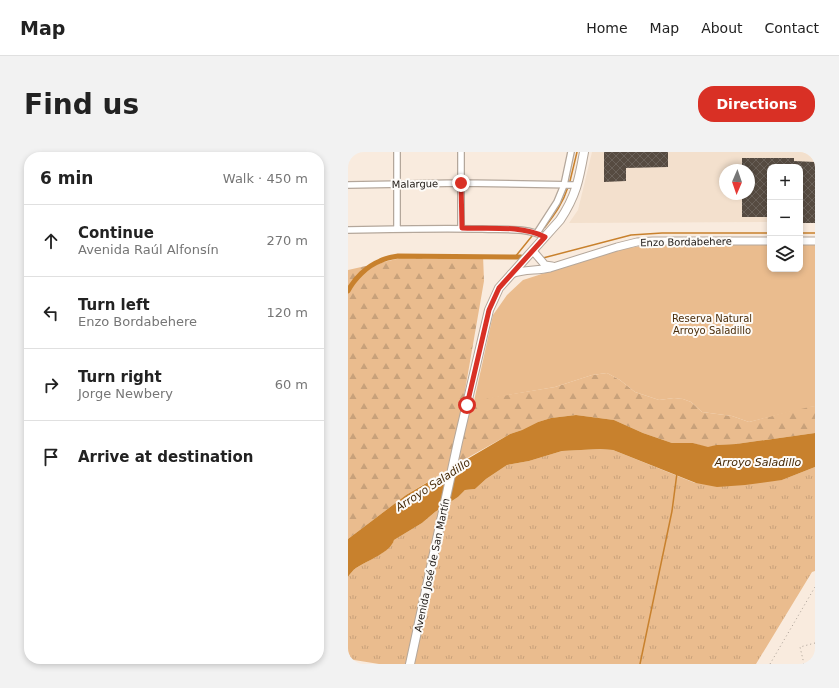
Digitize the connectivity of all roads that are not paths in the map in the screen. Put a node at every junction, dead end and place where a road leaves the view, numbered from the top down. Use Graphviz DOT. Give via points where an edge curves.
graph roads {
  1 [pos="397,152"];
  2 [pos="461,152"];
  3 [pos="571,152"];
  4 [pos="584,152"];
  5 [pos="461,183"];
  6 [pos="397,184"];
  7 [pos="348,185"];
  8 [pos="564,185"];
  9 [pos="577,185"];
  10 [pos="462,228"];
  11 [pos="398,229"];
  12 [pos="348,230"];
  13 [pos="537,233"];
  14 [pos="545,237"];
  15 [pos="767,241"];
  16 [pos="803,241"];
  17 [pos="815,242"];
  18 [pos="530,253"];
  19 [pos="557,266"];
  20 [pos="531,270"];
  21 [pos="511,274"];
  22 [pos="410,664"];
  1 -- 6 [label="street"];
  2 -- 5 [label="street"];
  3 -- 8 [label="street"];
  4 -- 9 [label="main road, Avenida José de San Martín"];
  5 -- 6 [label="street, Malargue"];
  5 -- 8 [label="street, Malargue"];
  5 -- 10 [label="street"];
  6 -- 7 [label="street, Malargue"];
  6 -- 11 [label="street"];
  8 -- 9 [label="street, Malargue"];
  8 -- 13 [label="street" via="557,202"];
  9 -- 14 [label="main road, Avenida José de San Martín" via="567,209"];
  10 -- 11 [label="street"];
  10 -- 13 [label="street" via="526,230"];
  11 -- 12 [label="street"];
  13 -- 14 [label="street"];
  14 -- 18 [label="main road, Avenida José de San Martín"];
  15 -- 19 [label="street, Enzo Bordabehere" via="636,242"];
  16 -- 17 [label="street"];
  18 -- 19 [label="street" via="545,265"];
  18 -- 20 [label="street" via="527,262"];
  18 -- 21 [label="main road, Avenida José de San Martín"];
  19 -- 20 [label="street, Enzo Bordabehere"];
  20 -- 21 [label="street, Enzo Bordabehere"];
  21 -- 22 [label="main road, Avenida José de San Martín" via="499,288 489,310"];
}
